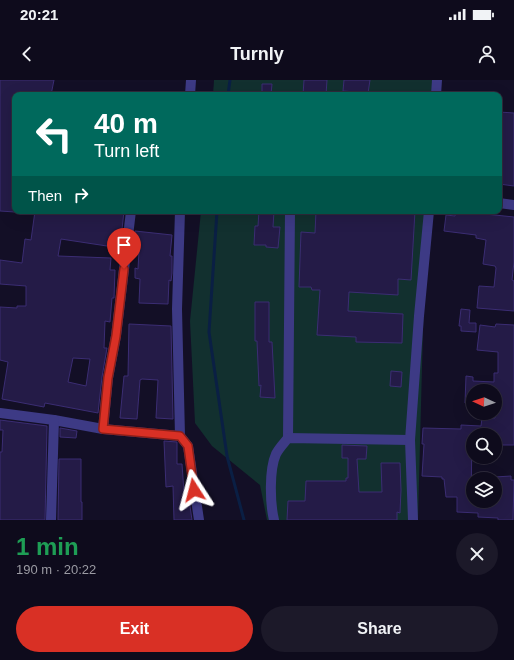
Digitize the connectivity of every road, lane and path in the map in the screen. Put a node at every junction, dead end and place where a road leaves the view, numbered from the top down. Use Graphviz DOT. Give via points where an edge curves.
graph roads {
  1 [pos="192,80"];
  2 [pos="437,80"];
  3 [pos="190,92"];
  4 [pos="436,92"];
  5 [pos="502,203"];
  6 [pos="514,205"];
  7 [pos="131,214"];
  8 [pos="180,214"];
  9 [pos="290,214"];
  10 [pos="429,214"];
  11 [pos="0,413"];
  12 [pos="54,420"];
  13 [pos="103,429"];
  14 [pos="180,436"];
  15 [pos="288,438"];
  16 [pos="410,440"];
  17 [pos="51,520"];
  18 [pos="199,520"];
  19 [pos="274,520"];
  20 [pos="412,520"];
  1 -- 3 [label="street"];
  2 -- 4 [label="street"];
  5 -- 6 [label="street"];
  7 -- 13 [label="street"];
  8 -- 14 [label="street" via="177,309"];
  9 -- 15 [label="street"];
  10 -- 16 [label="street"];
  11 -- 12 [label="street"];
  12 -- 13 [label="street"];
  12 -- 17 [label="street"];
  13 -- 14 [label="street"];
  14 -- 18 [label="street" via="188,446"];
  15 -- 16 [label="street"];
  15 -- 19 [label="street" via="276,454 271,497"];
  16 -- 20 [label="street"];
}
